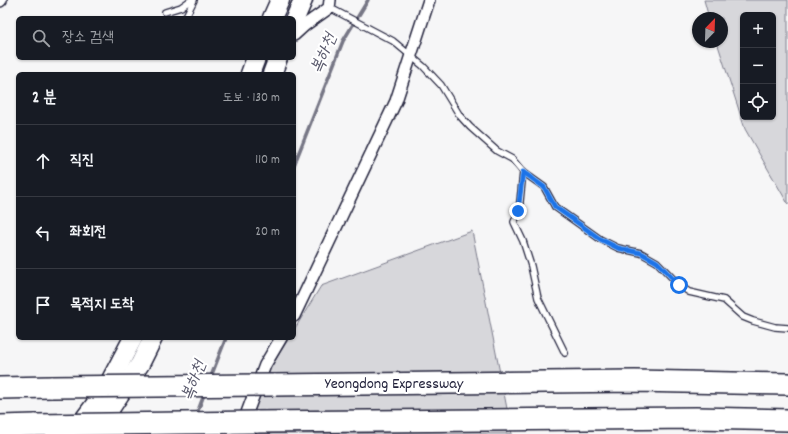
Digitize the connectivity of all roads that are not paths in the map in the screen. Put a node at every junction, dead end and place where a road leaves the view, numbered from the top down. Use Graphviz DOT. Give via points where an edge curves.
graph roads {
  1 [pos="193,0"];
  2 [pos="280,0"];
  3 [pos="303,0"];
  4 [pos="319,0"];
  5 [pos="429,0"];
  6 [pos="331,6"];
  7 [pos="165,12"];
  8 [pos="186,16"];
  9 [pos="273,16"];
  10 [pos="296,16"];
  11 [pos="296,33"];
  12 [pos="410,55"];
  13 [pos="255,60"];
  14 [pos="277,60"];
  15 [pos="251,72"];
  16 [pos="273,72"];
  17 [pos="523,172"];
  18 [pos="296,312"];
  19 [pos="788,328"];
  20 [pos="132,340"];
  21 [pos="152,340"];
  22 [pos="280,340"];
  23 [pos="565,353"];
  24 [pos="788,384"];
  25 [pos="0,388"];
  26 [pos="788,420"];
  27 [pos="0,426"];
  28 [pos="74,434"];
  29 [pos="94,434"];
  30 [pos="239,434"];
  1 -- 7 [label="lane"];
  1 -- 8 [label="lane"];
  2 -- 9 [label="main road"];
  3 -- 10 [label="main road"];
  4 -- 6 [label="street"];
  5 -- 12 [label="street"];
  6 -- 11 [label="street"];
  6 -- 12 [label="lane" via="393,42"];
  12 -- 17 [label="lane" via="441,85 470,127 497,151 512,159"];
  12 -- 18 [label="street" via="396,101"];
  13 -- 15 [label="main road"];
  14 -- 16 [label="main road"];
  17 -- 19 [label="lane" via="544,187 555,207 600,239 618,248 641,253 657,262 689,292 724,300 753,322"];
  17 -- 23 [label="lane" via="514,222 528,253 538,298"];
  20 -- 28 [label="main road" via="105,391"];
  21 -- 29 [label="main road" via="140,364"];
  22 -- 30 [label="street" via="265,365"];
  24 -- 25 [label="highway, Yeongdong Expressway, bridge" via="635,381"];
  26 -- 27 [label="highway, bridge" via="696,418"];
}
